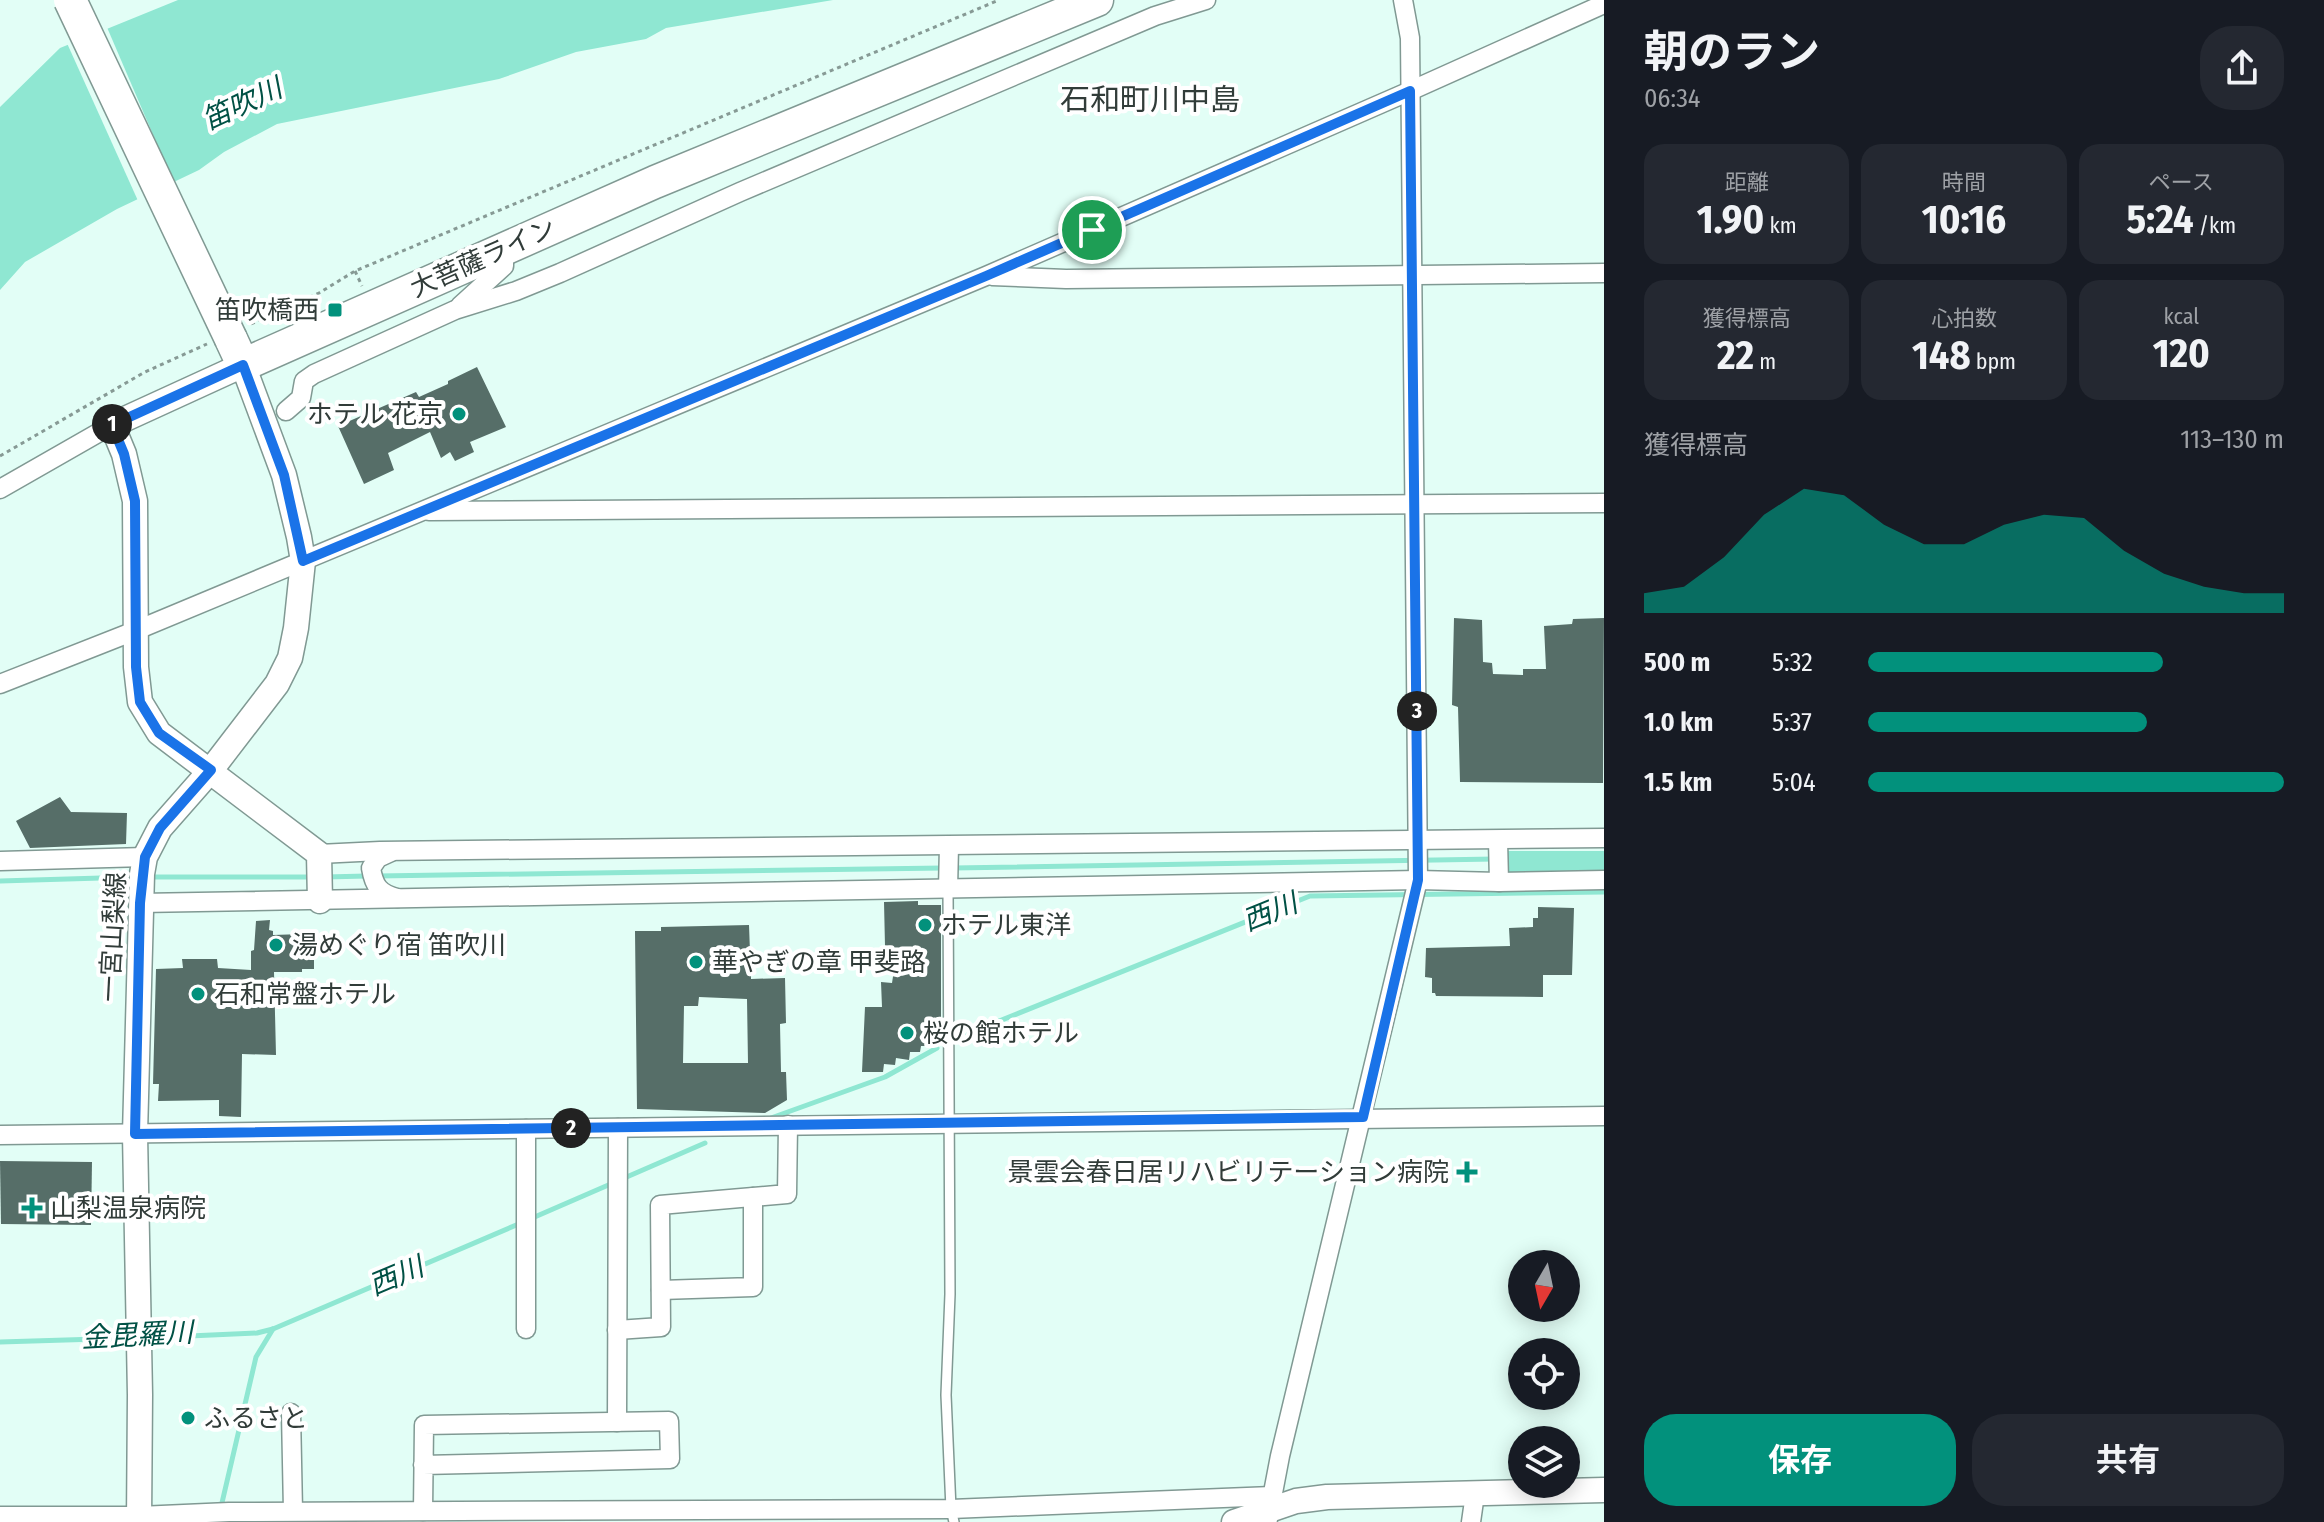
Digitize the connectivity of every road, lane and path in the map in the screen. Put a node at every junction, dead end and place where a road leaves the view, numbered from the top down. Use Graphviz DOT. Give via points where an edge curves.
graph roads {
  1 [pos="70,0"];
  2 [pos="999,0"];
  3 [pos="1097,0"];
  4 [pos="1206,0"];
  5 [pos="1403,0"];
  6 [pos="1604,4"];
  7 [pos="1410,91"];
  8 [pos="504,249"];
  9 [pos="355,271"];
  10 [pos="1604,273"];
  11 [pos="986,276"];
  12 [pos="1412,277"];
  13 [pos="367,297"];
  14 [pos="455,310"];
  15 [pos="234,342"];
  16 [pos="286,411"];
  17 [pos="62,419"];
  18 [pos="112,425"];
  19 [pos="68,429"];
  20 [pos="0,456"];
  21 [pos="0,489"];
  22 [pos="1415,503"];
  23 [pos="1604,503"];
  24 [pos="418,512"];
  25 [pos="303,561"];
  26 [pos="137,630"];
  27 [pos="0,684"];
  28 [pos="211,770"];
  29 [pos="1604,838"];
  30 [pos="1498,845"];
  31 [pos="949,846"];
  32 [pos="1418,846"];
  33 [pos="392,851"];
  34 [pos="0,861"];
  35 [pos="320,878"];
  36 [pos="1498,878"];
  37 [pos="1604,880"];
  38 [pos="1417,881"];
  39 [pos="142,882"];
  40 [pos="948,889"];
  41 [pos="399,899"];
  42 [pos="1604,1116"];
  43 [pos="1363,1117"];
  44 [pos="949,1123"];
  45 [pos="788,1125"];
  46 [pos="618,1128"];
  47 [pos="526,1129"];
  48 [pos="135,1134"];
  49 [pos="0,1135"];
  50 [pos="753,1197"];
  51 [pos="661,1290"];
  52 [pos="526,1329"];
  53 [pos="617,1330"];
  54 [pos="291,1413"];
  55 [pos="617,1422"];
  56 [pos="423,1465"];
  57 [pos="1604,1490"];
  58 [pos="1475,1494"];
  59 [pos="1270,1509"];
  60 [pos="293,1511"];
  61 [pos="0,1516"];
  62 [pos="952,1516"];
  63 [pos="423,1517"];
  64 [pos="139,1519"];
  65 [pos="1234,1522"];
  66 [pos="1471,1522"];
  1 -- 15 [label="highway, bridge"];
  2 -- 9 [label="path"];
  3 -- 8 [label="highway, 大菩薩ライン"];
  4 -- 14 [label="street" via="1155,16 560,273"];
  5 -- 7 [label="street" via="1410,38"];
  6 -- 7 [label="street"];
  7 -- 11 [label="street"];
  7 -- 12 [label="street"];
  8 -- 14 [label="street" via="504,266"];
  8 -- 15 [label="highway, 大菩薩ライン"];
  9 -- 13 [label="path"];
  9 -- 15 [label="path"];
  10 -- 12 [label="street"];
  11 -- 12 [label="street"];
  11 -- 24 [label="street"];
  12 -- 22 [label="street"];
  14 -- 16 [label="street" via="314,374 304,381 301,398"];
  15 -- 17 [label="path" via="145,372"];
  15 -- 18 [label="main road"];
  15 -- 25 [label="main road, 一宮山梨線" via="284,475"];
  17 -- 19 [label="path"];
  17 -- 20 [label="path"];
  18 -- 21 [label="street"];
  18 -- 26 [label="main road" via="135,501"];
  22 -- 23 [label="street"];
  22 -- 24 [label="street"];
  22 -- 32 [label="street"];
  24 -- 25 [label="street"];
  25 -- 26 [label="street"];
  25 -- 28 [label="main road, 一宮山梨線" via="285,672"];
  26 -- 27 [label="street"];
  26 -- 28 [label="main road" via="140,702 159,733"];
  28 -- 35 [label="main road"];
  28 -- 39 [label="main road, 一宮山梨線" via="160,828"];
  29 -- 30 [label="street"];
  30 -- 32 [label="street"];
  30 -- 36 [label="street"];
  31 -- 32 [label="street"];
  31 -- 33 [label="street"];
  31 -- 40 [label="street"];
  32 -- 38 [label="street"];
  33 -- 35 [label="street"];
  33 -- 41 [label="street" via="371,868 382,894"];
  34 -- 39 [label="street"];
  35 -- 39 [label="street"];
  35 -- 41 [label="street"];
  36 -- 37 [label="street"];
  36 -- 38 [label="street"];
  38 -- 40 [label="street"];
  38 -- 43 [label="street"];
  39 -- 48 [label="main road, 一宮山梨線"];
  40 -- 41 [label="street"];
  40 -- 44 [label="lane"];
  42 -- 43 [label="street"];
  43 -- 44 [label="street"];
  43 -- 59 [label="street"];
  44 -- 45 [label="street"];
  44 -- 62 [label="lane" via="946,1395"];
  45 -- 46 [label="street"];
  45 -- 50 [label="street" via="787,1194"];
  46 -- 47 [label="street"];
  46 -- 53 [label="street"];
  47 -- 48 [label="street"];
  47 -- 52 [label="street"];
  48 -- 49 [label="street"];
  48 -- 64 [label="main road, 一宮山梨線"];
  50 -- 51 [label="street" via="660,1205"];
  50 -- 51 [label="street" via="753,1287"];
  51 -- 53 [label="street" via="661,1327"];
  53 -- 55 [label="street"];
  54 -- 60 [label="street"];
  55 -- 56 [label="street" via="424,1425"];
  55 -- 56 [label="street" via="669,1421 670,1459"];
  56 -- 63 [label="street"];
  57 -- 58 [label="main road"];
  58 -- 59 [label="main road" via="1327,1497"];
  58 -- 66 [label="street"];
  59 -- 62 [label="street"];
  59 -- 65 [label="main road"];
  60 -- 63 [label="street"];
  60 -- 64 [label="street"];
  61 -- 64 [label="street"];
  62 -- 63 [label="street"];
}
